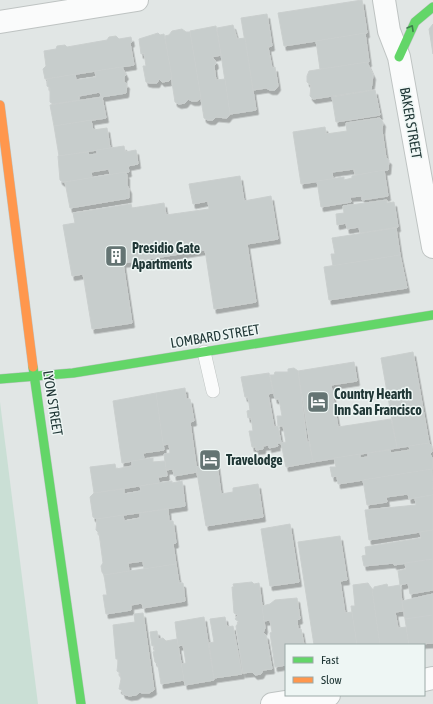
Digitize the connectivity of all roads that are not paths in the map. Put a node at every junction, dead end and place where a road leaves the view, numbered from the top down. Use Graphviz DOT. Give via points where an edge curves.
graph roads {
  1 [pos="137,0"];
  2 [pos="384,0"];
  3 [pos="433,7"];
  4 [pos="0,22"];
  5 [pos="399,57"];
  6 [pos="0,105"];
  7 [pos="433,247"];
  8 [pos="433,315"];
  9 [pos="204,352"];
  10 [pos="34,375"];
  11 [pos="0,379"];
  12 [pos="213,390"];
  13 [pos="323,696"];
  14 [pos="81,704"];
  15 [pos="272,704"];
  1 -- 4 [label="street"];
  2 -- 5 [label="street, BAKER STREET" via="389,31"];
  5 -- 3 [label="main road, one-way" via="412,25 425,11"];
  5 -- 7 [label="street, BAKER STREET"];
  6 -- 10 [label="main road, LYON STREET"];
  8 -- 9 [label="main road, LOMBARD STREET"];
  9 -- 10 [label="main road, LOMBARD STREET" via="73,373"];
  9 -- 12 [label="lane"];
  10 -- 11 [label="main road, LOMBARD STREET"];
  10 -- 14 [label="main road, LYON STREET"];
  13 -- 15 [label="street"];
}
